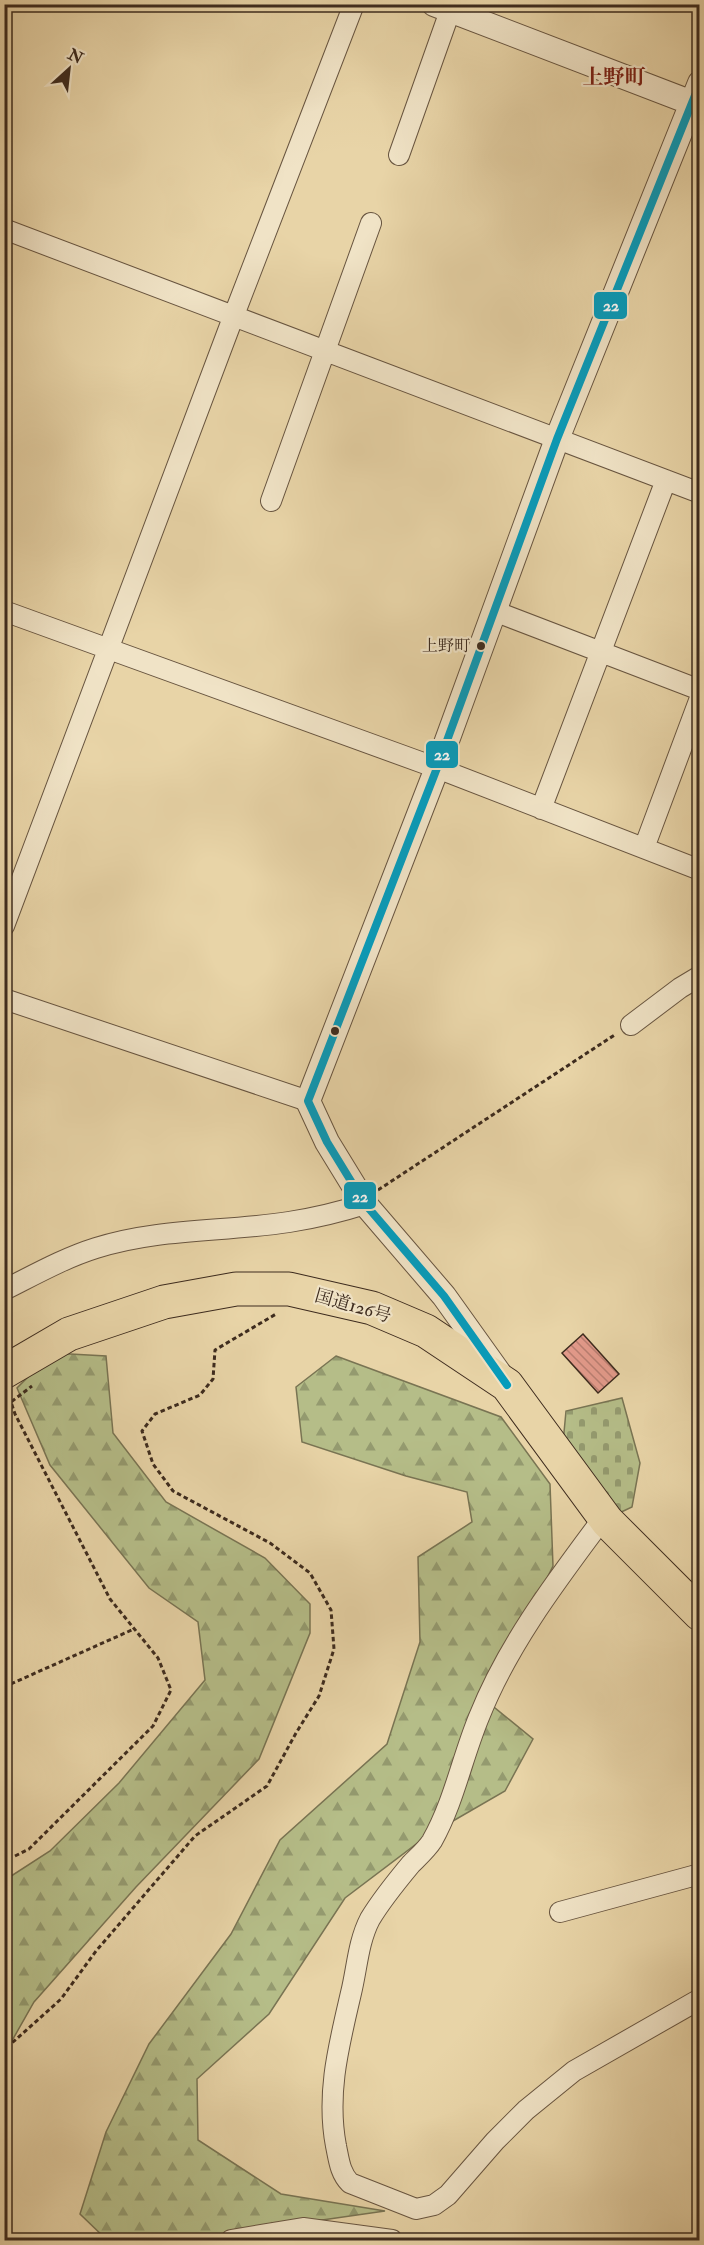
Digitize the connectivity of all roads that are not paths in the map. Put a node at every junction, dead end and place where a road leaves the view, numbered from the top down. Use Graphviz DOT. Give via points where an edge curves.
graph roads {
  1 [pos="354,4"];
  2 [pos="442,8"];
  3 [pos="697,98"];
  4 [pos="399,155"];
  5 [pos="371,223"];
  6 [pos="4,229"];
  7 [pos="234,315"];
  8 [pos="326,350"];
  9 [pos="557,439"];
  10 [pos="666,480"];
  11 [pos="699,493"];
  12 [pos="272,501"];
  13 [pos="4,611"];
  14 [pos="494,611"];
  15 [pos="108,649"];
  16 [pos="601,652"];
  17 [pos="699,690"];
  18 [pos="699,698"];
  19 [pos="437,768"];
  20 [pos="541,809"];
  21 [pos="644,848"];
  22 [pos="699,870"];
  23 [pos="4,926"];
  24 [pos="699,976"];
  25 [pos="4,999"];
  26 [pos="631,1025"];
  27 [pos="308,1101"];
  28 [pos="365,1204"];
  29 [pos="4,1290"];
  30 [pos="507,1385"];
  31 [pos="8,1387"];
  32 [pos="604,1517"];
  33 [pos="699,1614"];
  34 [pos="699,1874"];
  35 [pos="560,1912"];
  36 [pos="699,1999"];
  37 [pos="231,2241"];
  38 [pos="392,2241"];
  1 -- 7 [label="street"];
  2 -- 3 [label="street"];
  2 -- 4 [label="street"];
  3 -- 9 [label="street"];
  5 -- 8 [label="street"];
  6 -- 7 [label="street"];
  7 -- 8 [label="street"];
  7 -- 15 [label="street"];
  8 -- 9 [label="street"];
  8 -- 12 [label="street"];
  9 -- 10 [label="street"];
  9 -- 14 [label="street"];
  10 -- 11 [label="street"];
  10 -- 16 [label="street"];
  13 -- 15 [label="street"];
  14 -- 16 [label="street"];
  14 -- 19 [label="street"];
  15 -- 19 [label="street"];
  15 -- 23 [label="street"];
  16 -- 17 [label="street"];
  16 -- 20 [label="street"];
  18 -- 21 [label="street"];
  19 -- 20 [label="street"];
  19 -- 27 [label="street"];
  20 -- 21 [label="street"];
  21 -- 22 [label="street"];
  24 -- 26 [label="street"];
  25 -- 27 [label="street"];
  27 -- 28 [label="street" via="327,1142"];
  28 -- 29 [label="street" via="289,1222 170,1233 95,1248"];
  28 -- 30 [label="street" via="444,1296"];
  30 -- 31 [label="highway, 国道126号" via="426,1331 372,1308 289,1289 236,1289 164,1302 69,1334"];
  30 -- 32 [label="highway, 国道126号"];
  32 -- 33 [label="highway, 国道126号"];
  32 -- 36 [label="street" via="551,1588 494,1683 431,1842 387,1893 369,1921 356,1959 335,2063 332,2121 345,2177 350,2183 416,2209 434,2205 448,2195 526,2110 574,2071"];
  34 -- 35 [label="street"];
  37 -- 38 [label="street" via="303,2228"];
}
